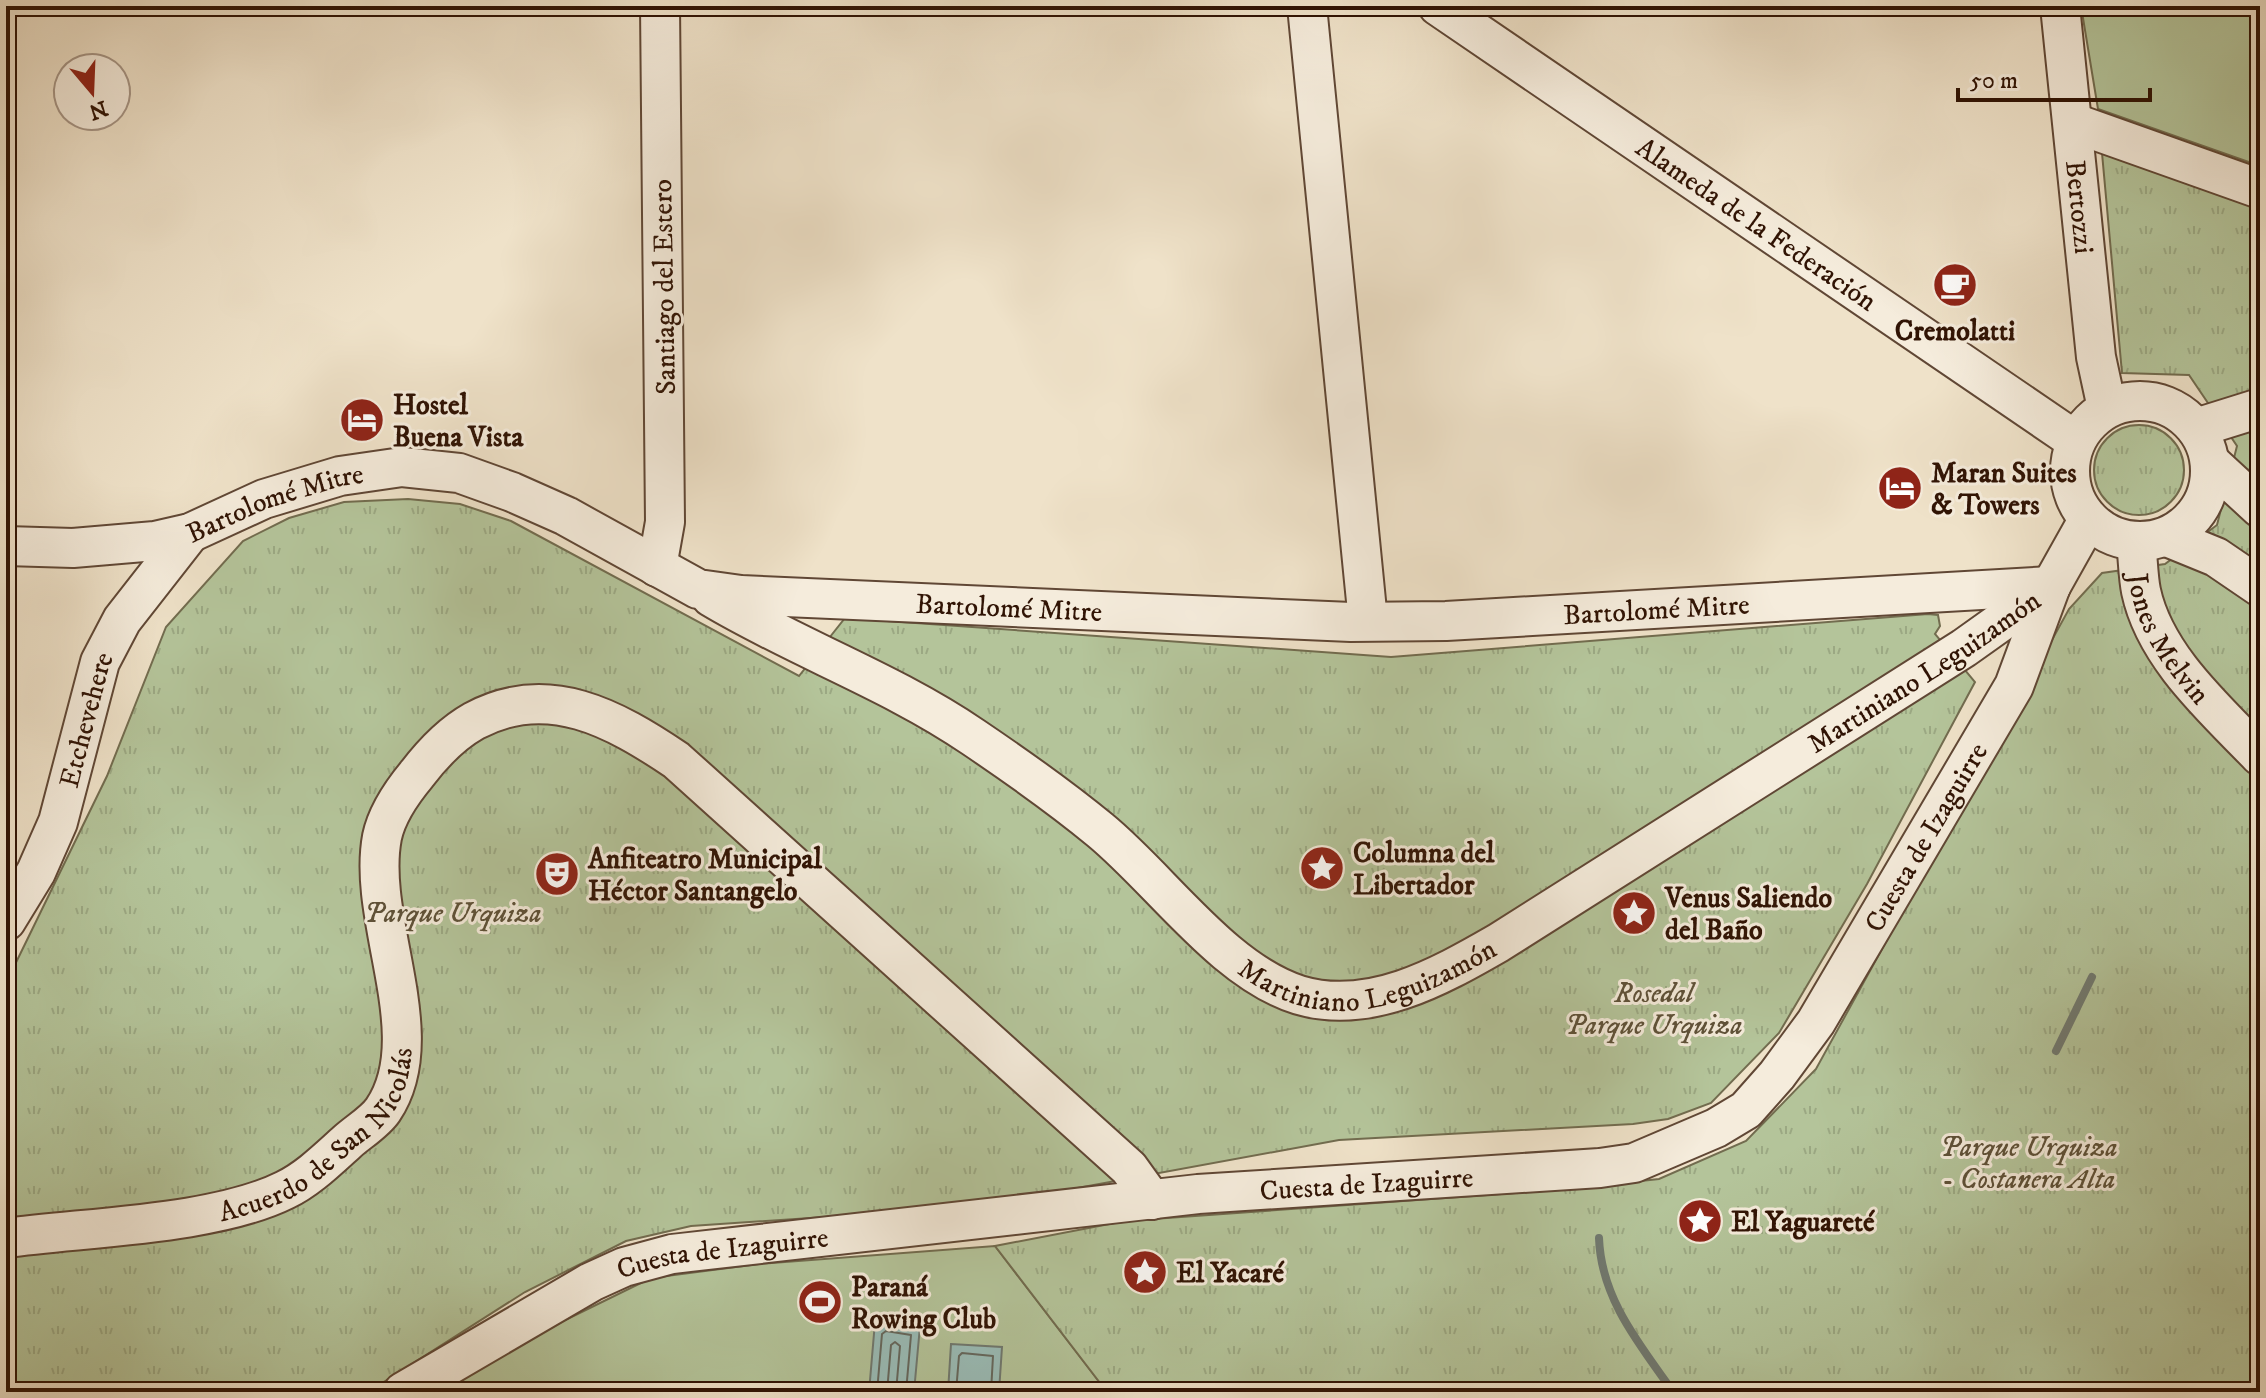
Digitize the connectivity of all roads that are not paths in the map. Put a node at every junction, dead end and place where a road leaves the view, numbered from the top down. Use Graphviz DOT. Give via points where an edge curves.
graph roads {
  1 [pos="660,6"];
  2 [pos="1307,6"];
  3 [pos="1438,6"];
  4 [pos="2060,6"];
  5 [pos="2074,123"];
  6 [pos="2260,189"];
  7 [pos="2107,408"];
  8 [pos="2260,408"];
  9 [pos="2196,428"];
  10 [pos="2076,441"];
  11 [pos="2210,462"];
  12 [pos="2260,508"];
  13 [pos="2088,520"];
  14 [pos="190,533"];
  15 [pos="2152,539"];
  16 [pos="6,546"];
  17 [pos="657,567"];
  18 [pos="2051,586"];
  19 [pos="2260,587"];
  20 [pos="698,589"];
  21 [pos="1368,621"];
  22 [pos="2260,756"];
  23 [pos="6,921"];
  24 [pos="1152,1200"];
  25 [pos="6,1238"];
  26 [pos="403,1392"];
  1 -- 17 [label="street, Santiago del Estero" via="665,522"];
  2 -- 21 [label="street"];
  3 -- 10 [label="street, Alameda de la Federación"];
  4 -- 5 [label="street, Bertozzi"];
  5 -- 6 [label="street"];
  5 -- 7 [label="street, Bertozzi" via="2096,357"];
  7 -- 9 [label="street" via="2157,402"];
  7 -- 10 [label="street"];
  8 -- 9 [label="street"];
  9 -- 11 [label="street"];
  10 -- 13 [label="street" via="2069,461 2070,482"];
  11 -- 12 [label="street"];
  11 -- 15 [label="street" via="2201,507 2186,525"];
  13 -- 15 [label="street" via="2110,535"];
  13 -- 18 [label="street, Cuesta de Izaguirre"];
  14 -- 16 [label="street, Bartolomé Mitre" via="110,546"];
  14 -- 17 [label="street, Bartolomé Mitre" via="264,499 340,476 402,467 459,473 512,492"];
  14 -- 23 [label="street, Etchevehere" via="122,620 100,662 58,822"];
  15 -- 19 [label="street" via="2216,557"];
  15 -- 22 [label="street, Jones Melvin" via="2141,592 2158,636 2206,699"];
  17 -- 20 [label="street, Bartolomé Mitre"];
  18 -- 20 [label="street, Martiniano Leguizamón" via="1964,648 1443,975 1372,998 1333,1001 1301,996 1253,972 1099,829 971,735"];
  18 -- 21 [label="street, Bartolomé Mitre"];
  18 -- 24 [label="street, Cuesta de Izaguirre" via="2014,686 1816,1022 1746,1110 1634,1163"];
  20 -- 21 [label="street, Bartolomé Mitre" via="876,602"];
  24 -- 25 [label="street, Acuerdo de San Nicolás" via="1129,1168 676,760 608,718 535,705 489,713 455,732 398,798 382,836 380,891 403,1047 397,1079 382,1111 286,1190 181,1218"];
  24 -- 26 [label="street, Cuesta de Izaguirre" via="647,1259 561,1297"];
}
